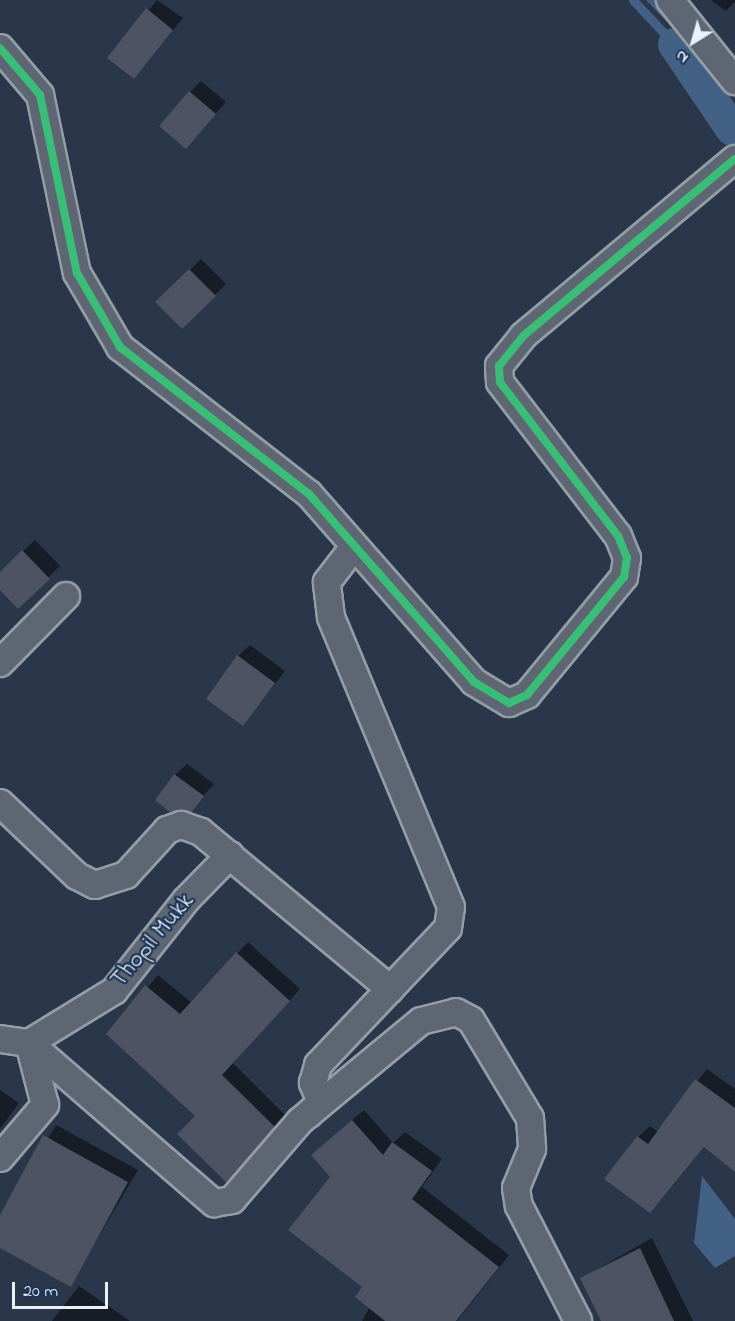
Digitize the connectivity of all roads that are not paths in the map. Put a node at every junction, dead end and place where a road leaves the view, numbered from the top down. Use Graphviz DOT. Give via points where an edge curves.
graph roads {
  1 [pos="670,0"];
  2 [pos="0,48"];
  3 [pos="735,81"];
  4 [pos="735,159"];
  5 [pos="353,548"];
  6 [pos="66,596"];
  7 [pos="0,663"];
  8 [pos="0,803"];
  9 [pos="230,855"];
  10 [pos="390,989"];
  11 [pos="0,1039"];
  12 [pos="29,1043"];
  13 [pos="300,1121"];
  14 [pos="0,1158"];
  15 [pos="578,1321"];
  1 -- 3 [label="street"];
  2 -- 5 [label="street" via="40,95 77,273 120,347 309,494"];
  4 -- 5 [label="street" via="523,336 499,366 500,382 618,536 627,558 624,576 527,695 509,703 490,696"];
  5 -- 10 [label="street" via="327,582 328,609 451,907 448,928"];
  6 -- 7 [label="street"];
  8 -- 9 [label="street" via="78,876 95,885 126,875 167,830 181,825 201,831"];
  9 -- 10 [label="street"];
  9 -- 12 [label="street, Thopil Mukk" via="186,900 114,992"];
  10 -- 13 [label="street" via="318,1065 313,1083 321,1102"];
  11 -- 12 [label="street"];
  12 -- 13 [label="street" via="214,1203 232,1200"];
  12 -- 14 [label="street" via="45,1105"];
  13 -- 15 [label="street" via="421,1021 447,1012 471,1020 530,1118 532,1149 516,1188 519,1206"];
}
